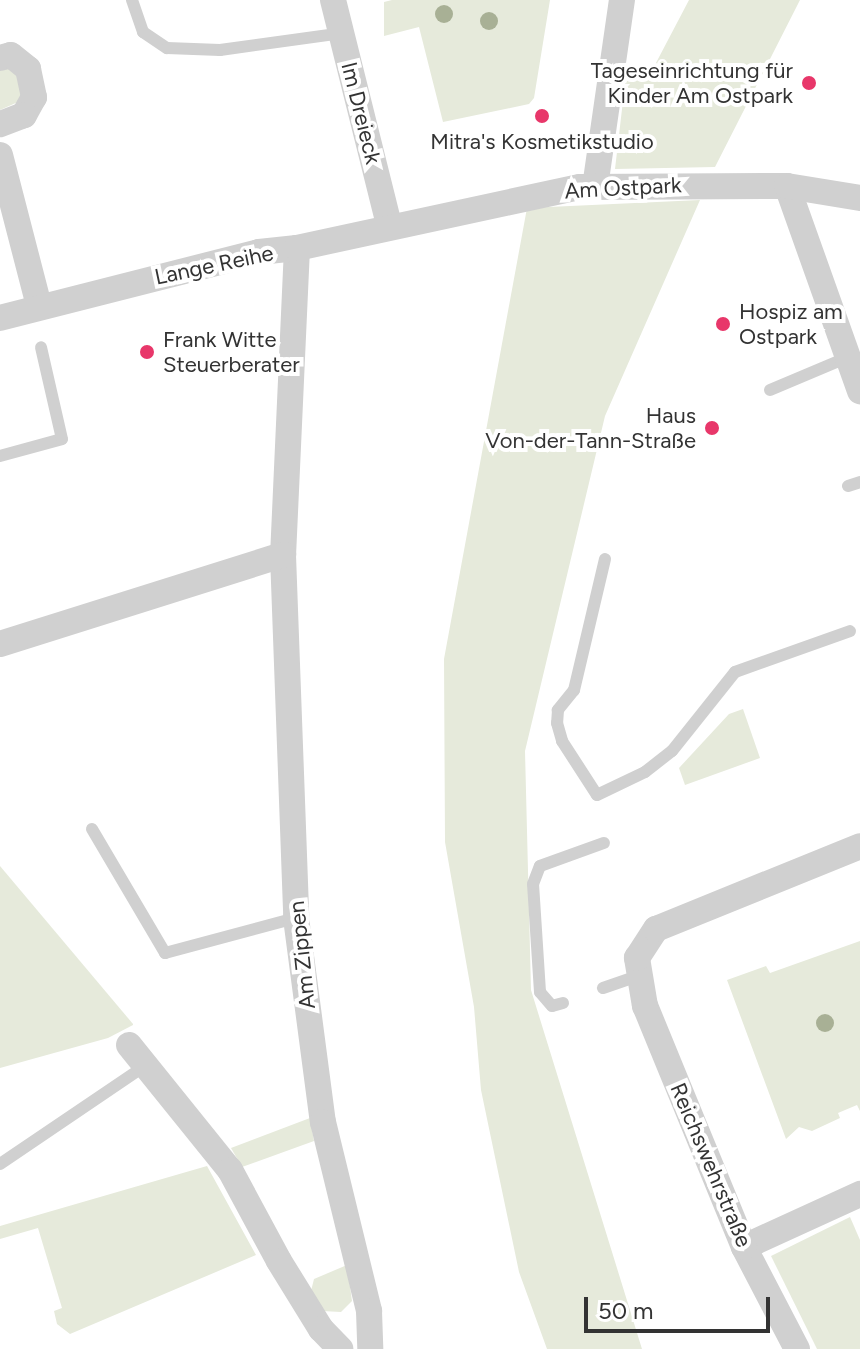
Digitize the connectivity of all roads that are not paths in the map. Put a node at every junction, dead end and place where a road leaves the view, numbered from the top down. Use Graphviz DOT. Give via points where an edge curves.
graph roads {
  1 [pos="132,0"];
  2 [pos="333,0"];
  3 [pos="622,0"];
  4 [pos="342,33"];
  5 [pos="0,58"];
  6 [pos="0,124"];
  7 [pos="0,155"];
  8 [pos="598,186"];
  9 [pos="787,186"];
  10 [pos="860,198"];
  11 [pos="389,225"];
  12 [pos="297,248"];
  13 [pos="39,306"];
  14 [pos="0,318"];
  15 [pos="41,347"];
  16 [pos="848,357"];
  17 [pos="770,390"];
  18 [pos="860,391"];
  19 [pos="0,456"];
  20 [pos="283,555"];
  21 [pos="605,559"];
  22 [pos="850,631"];
  23 [pos="0,644"];
  24 [pos="92,829"];
  25 [pos="604,843"];
  26 [pos="860,846"];
  27 [pos="296,918"];
  28 [pos="637,976"];
  29 [pos="603,988"];
  30 [pos="563,1003"];
  31 [pos="136,1057"];
  32 [pos="0,1164"];
  33 [pos="857,1202"];
  34 [pos="744,1247"];
  35 [pos="340,1349"];
  36 [pos="370,1349"];
  37 [pos="797,1349"];
  1 -- 4 [label="lane" via="143,32 167,48 220,50"];
  2 -- 4 [label="street, Im Dreieck"];
  3 -- 8 [label="street"];
  4 -- 11 [label="street, Im Dreieck"];
  5 -- 6 [label="street" via="11,55 28,69 34,97 24,115"];
  7 -- 13 [label="street"];
  8 -- 9 [label="street, Am Ostpark"];
  8 -- 11 [label="street, Am Ostpark"];
  9 -- 10 [label="street, Am Ostpark"];
  9 -- 16 [label="street"];
  11 -- 12 [label="street, Lange Reihe"];
  12 -- 13 [label="street, Lange Reihe" via="259,252"];
  12 -- 20 [label="street, Am Zippen"];
  13 -- 14 [label="street, Lange Reihe"];
  15 -- 19 [label="lane" via="62,439"];
  16 -- 17 [label="lane"];
  16 -- 18 [label="street"];
  20 -- 23 [label="street"];
  20 -- 27 [label="street, Am Zippen"];
  21 -- 22 [label="lane" via="574,690 558,710 557,723 562,741 597,795 645,772 672,751 735,672"];
  24 -- 27 [label="lane" via="165,953"];
  25 -- 30 [label="lane" via="540,866 533,884 540,992 552,1006"];
  26 -- 28 [label="street" via="656,929 637,958"];
  27 -- 36 [label="street, Am Zippen" via="323,1122 366,1297"];
  28 -- 29 [label="lane"];
  28 -- 34 [label="street, Reichswehrstraße"];
  31 -- 32 [label="lane"];
  31 -- 35 [label="street" via="230,1170 279,1261 321,1329"];
  33 -- 34 [label="street"];
  34 -- 37 [label="street, Reichswehrstraße"];
}
